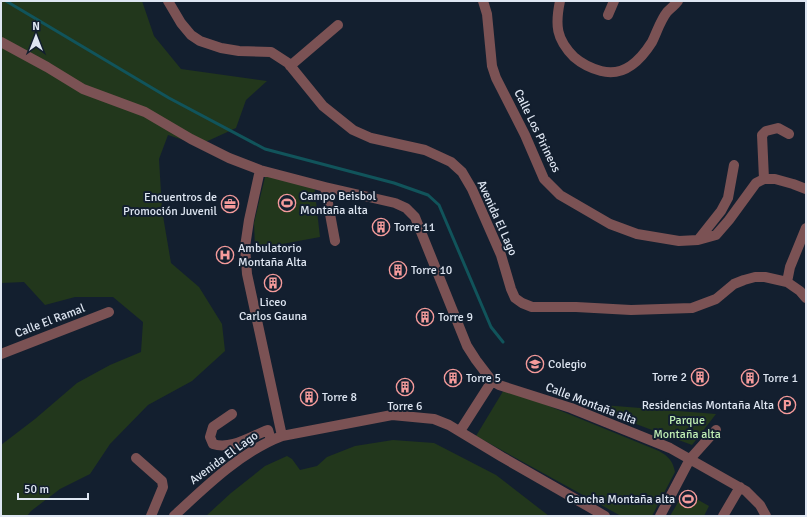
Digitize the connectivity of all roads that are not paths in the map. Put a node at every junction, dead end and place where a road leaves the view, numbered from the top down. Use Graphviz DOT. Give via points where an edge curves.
graph roads {
  1 [pos="168,1"];
  2 [pos="483,1"];
  3 [pos="560,1"];
  4 [pos="614,1"];
  5 [pos="678,1"];
  6 [pos="608,15"];
  7 [pos="338,24"];
  8 [pos="1,42"];
  9 [pos="290,66"];
  10 [pos="789,134"];
  11 [pos="734,166"];
  12 [pos="260,170"];
  13 [pos="764,179"];
  14 [pos="325,187"];
  15 [pos="806,189"];
  16 [pos="806,228"];
  17 [pos="698,240"];
  18 [pos="335,241"];
  19 [pos="787,282"];
  20 [pos="806,298"];
  21 [pos="109,312"];
  22 [pos="1,354"];
  23 [pos="492,381"];
  24 [pos="232,414"];
  25 [pos="716,430"];
  26 [pos="460,431"];
  27 [pos="282,436"];
  28 [pos="272,440"];
  29 [pos="136,458"];
  30 [pos="690,459"];
  31 [pos="740,487"];
  32 [pos="151,516"];
  33 [pos="174,516"];
  34 [pos="605,516"];
  35 [pos="660,516"];
  36 [pos="723,516"];
  37 [pos="766,516"];
  1 -- 9 [label="street, Avenida El Lago" via="181,23 200,41 238,51 271,52"];
  2 -- 17 [label="street, Calle Los Pirineos" via="496,78 544,179 560,195 610,224 637,234 678,241"];
  3 -- 5 [label="street" via="556,18 561,41 574,57 586,66 614,73 632,66 652,41 667,12"];
  4 -- 6 [label="street"];
  7 -- 9 [label="street"];
  8 -- 12 [label="street" via="47,66 83,89 145,112 204,146"];
  9 -- 19 [label="street, Avenida El Lago" via="323,106 353,130 371,138 425,150 451,162 462,172 501,255 515,298 522,303 532,307 631,310 692,308 716,299 734,284 744,280 765,277"];
  10 -- 13 [label="street" via="778,128 766,131 762,135"];
  11 -- 17 [label="street" via="728,198"];
  12 -- 14 [label="street"];
  12 -- 27 [label="street" via="245,247 247,274"];
  13 -- 15 [label="street" via="775,179"];
  13 -- 17 [label="street, Calle Los Pirineos" via="756,183 716,236"];
  14 -- 18 [label="street"];
  14 -- 23 [label="street" via="395,203 406,208 415,217 467,346"];
  16 -- 19 [label="street" via="790,267"];
  19 -- 20 [label="street, Avenida El Lago"];
  21 -- 22 [label="street, Calle El Ramal"];
  23 -- 26 [label="street"];
  23 -- 30 [label="street, Calle Montaña alta" via="571,408 670,448"];
  24 -- 28 [label="street" via="213,427 210,437 213,444 232,444 268,430"];
  25 -- 30 [label="street"];
  26 -- 27 [label="street, Avenida El Lago" via="434,419 392,415"];
  26 -- 34 [label="street, Avenida El Lago"];
  27 -- 28 [label="street, Avenida El Lago"];
  28 -- 33 [label="street, Avenida El Lago" via="210,482"];
  29 -- 32 [label="street" via="162,481 163,487"];
  30 -- 31 [label="street, Calle Montaña alta"];
  30 -- 35 [label="street"];
  31 -- 36 [label="street"];
  31 -- 37 [label="street, Calle Montaña alta" via="760,506"];
}
